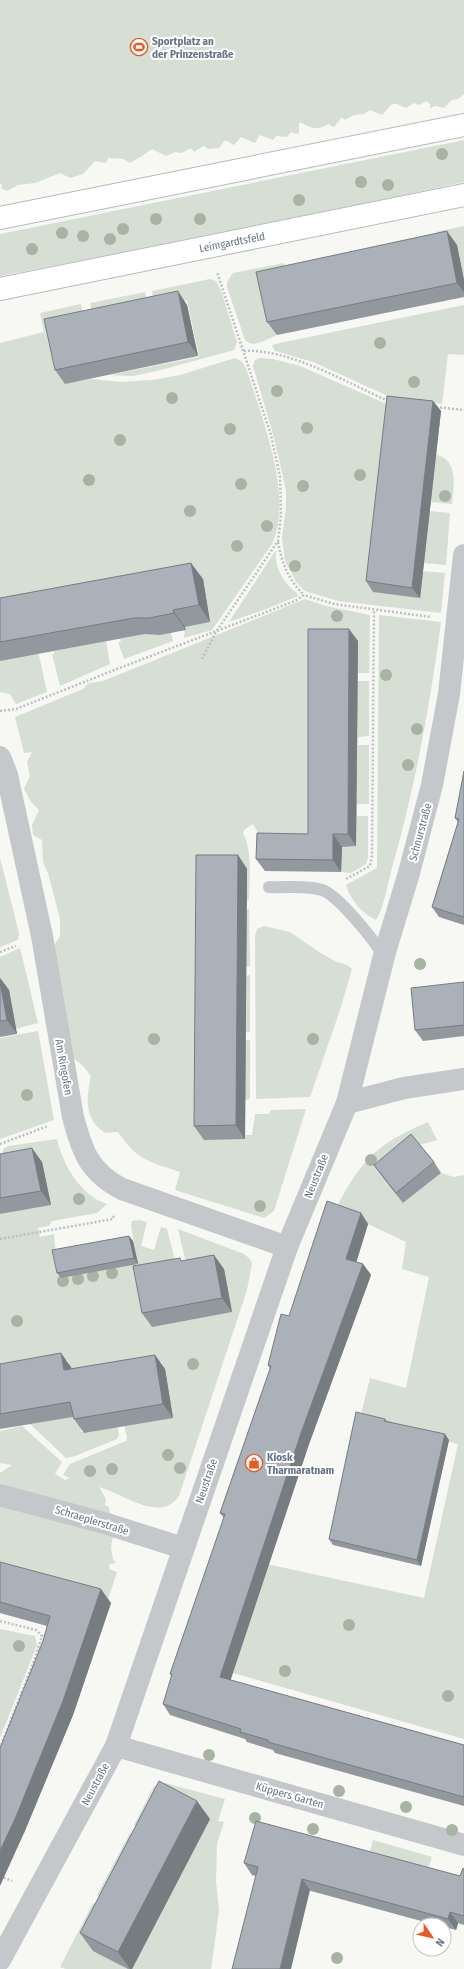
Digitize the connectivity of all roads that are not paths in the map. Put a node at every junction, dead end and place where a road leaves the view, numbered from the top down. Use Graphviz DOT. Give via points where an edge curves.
graph roads {
  1 [pos="464,125"];
  2 [pos="464,195"];
  3 [pos="0,218"];
  4 [pos="0,289"];
  5 [pos="464,555"];
  6 [pos="0,757"];
  7 [pos="269,887"];
  8 [pos="384,957"];
  9 [pos="464,1079"];
  10 [pos="346,1103"];
  11 [pos="287,1247"];
  12 [pos="0,1494"];
  13 [pos="183,1548"];
  14 [pos="116,1746"];
  15 [pos="464,1845"];
  16 [pos="0,1960"];
  1 -- 3 [label="main road"];
  2 -- 4 [label="main road, Leimgardtsfeld"];
  5 -- 8 [label="street, Schnurstraße" via="449,694 432,785"];
  6 -- 11 [label="street, Am Ringofen" via="7,775 42,936 73,1117 86,1156 96,1171 122,1189"];
  7 -- 8 [label="lane" via="315,888 331,895 360,925"];
  8 -- 10 [label="street, Schnurstraße"];
  9 -- 10 [label="street" via="404,1088"];
  10 -- 11 [label="street, Neustraße"];
  11 -- 13 [label="street, Neustraße"];
  12 -- 13 [label="street, Schraeplerstraße"];
  13 -- 14 [label="street, Neustraße"];
  14 -- 15 [label="street, Küppers Garten"];
  14 -- 16 [label="street, Neustraße"];
}
